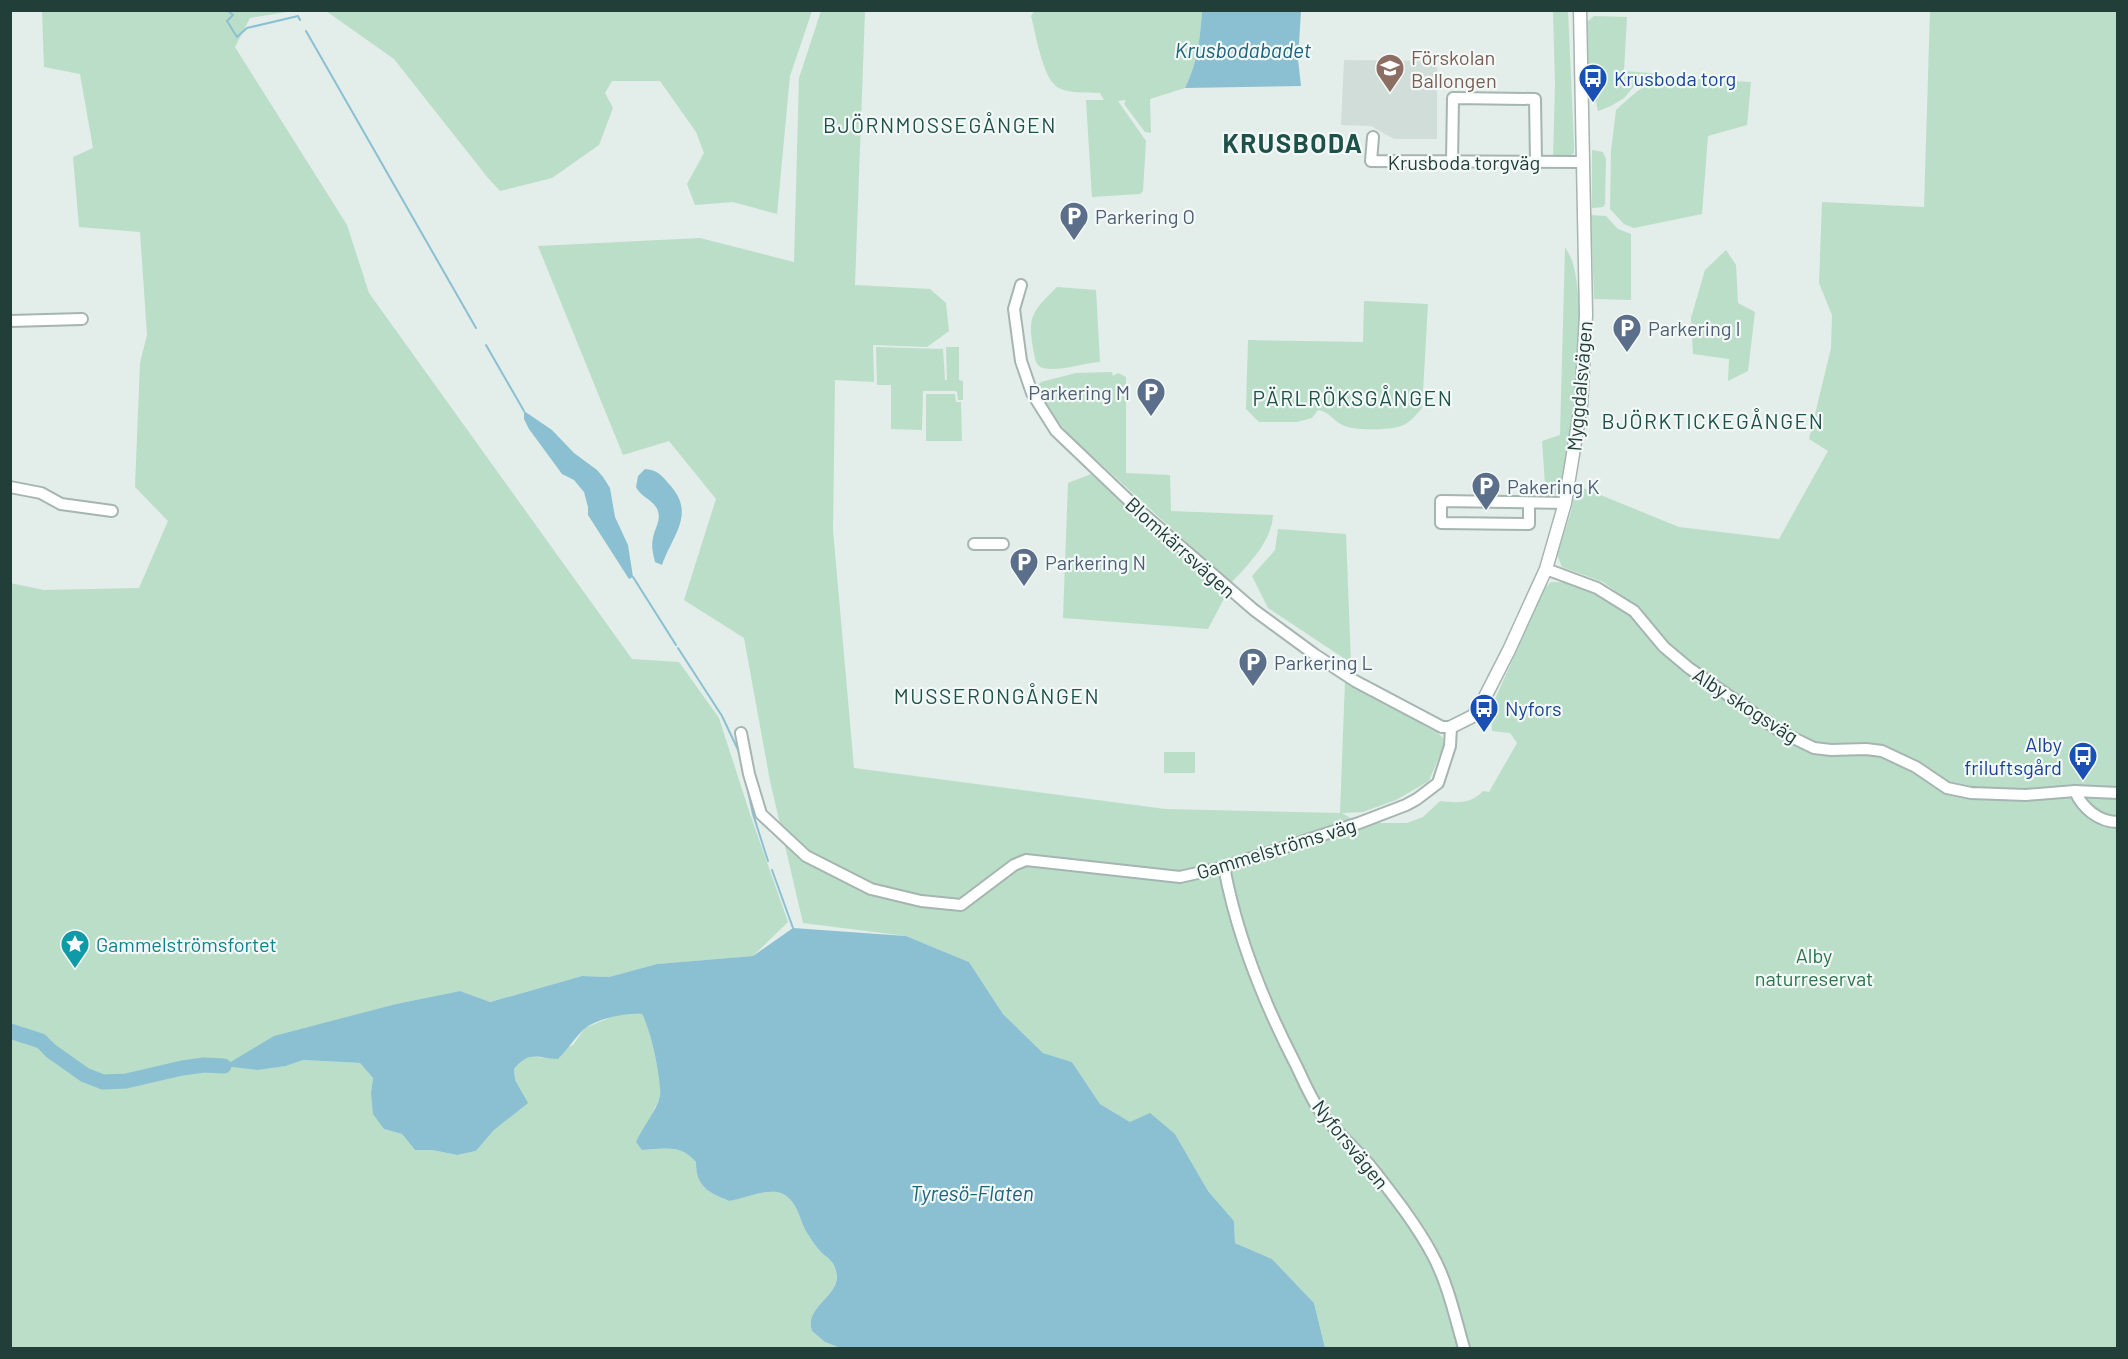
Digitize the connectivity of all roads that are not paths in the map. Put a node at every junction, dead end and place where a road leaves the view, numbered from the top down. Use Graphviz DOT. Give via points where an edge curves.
graph roads {
  1 [pos="1580,10"];
  2 [pos="1373,137"];
  3 [pos="1452,162"];
  4 [pos="1536,162"];
  5 [pos="1581,162"];
  6 [pos="1021,285"];
  7 [pos="82,319"];
  8 [pos="10,321"];
  9 [pos="10,487"];
  10 [pos="1529,503"];
  11 [pos="1565,504"];
  12 [pos="112,511"];
  13 [pos="974,544"];
  14 [pos="1003,544"];
  15 [pos="1546,569"];
  16 [pos="1451,727"];
  17 [pos="741,733"];
  18 [pos="2075,791"];
  19 [pos="2118,793"];
  20 [pos="2118,822"];
  21 [pos="1224,867"];
  22 [pos="1464,1348"];
  1 -- 5 [label="street, Myggdalsvägen"];
  2 -- 3 [label="street, Krusboda torgväg" via="1371,161"];
  3 -- 4 [label="street, Krusboda torgväg"];
  3 -- 4 [label="street" via="1453,98 1534,99"];
  4 -- 5 [label="street, Krusboda torgväg"];
  5 -- 11 [label="street, Myggdalsvägen" via="1586,315 1581,405"];
  6 -- 16 [label="street, Blomkärrsvägen" via="1014,309 1021,361 1044,414 1070,446 1254,610 1355,681 1442,727"];
  7 -- 8 [label="street"];
  9 -- 12 [label="street" via="41,493 61,504"];
  10 -- 10 [label="street" via="1529,524 1441,523 1441,501"];
  10 -- 11 [label="street"];
  11 -- 15 [label="street, Myggdalsvägen"];
  13 -- 14 [label="street"];
  15 -- 16 [label="street, Myggdalsvägen" via="1482,703 1473,716"];
  15 -- 18 [label="street, Alby skogsväg" via="1597,588 1634,612 1689,668 1781,732 1814,748 1882,751 1947,788 1971,793 2026,795"];
  16 -- 21 [label="street, Gammelströms väg" via="1450,746 1438,783 1406,805"];
  17 -- 21 [label="street, Gammelströms väg" via="761,814 806,856 871,889 921,901 961,905 1026,860 1180,877"];
  18 -- 19 [label="street, Alby skogsväg"];
  18 -- 20 [label="street" via="2088,810"];
  21 -- 22 [label="street, Nyforsvägen" via="1248,958 1287,1048 1319,1111 1371,1167 1432,1254"];
}
